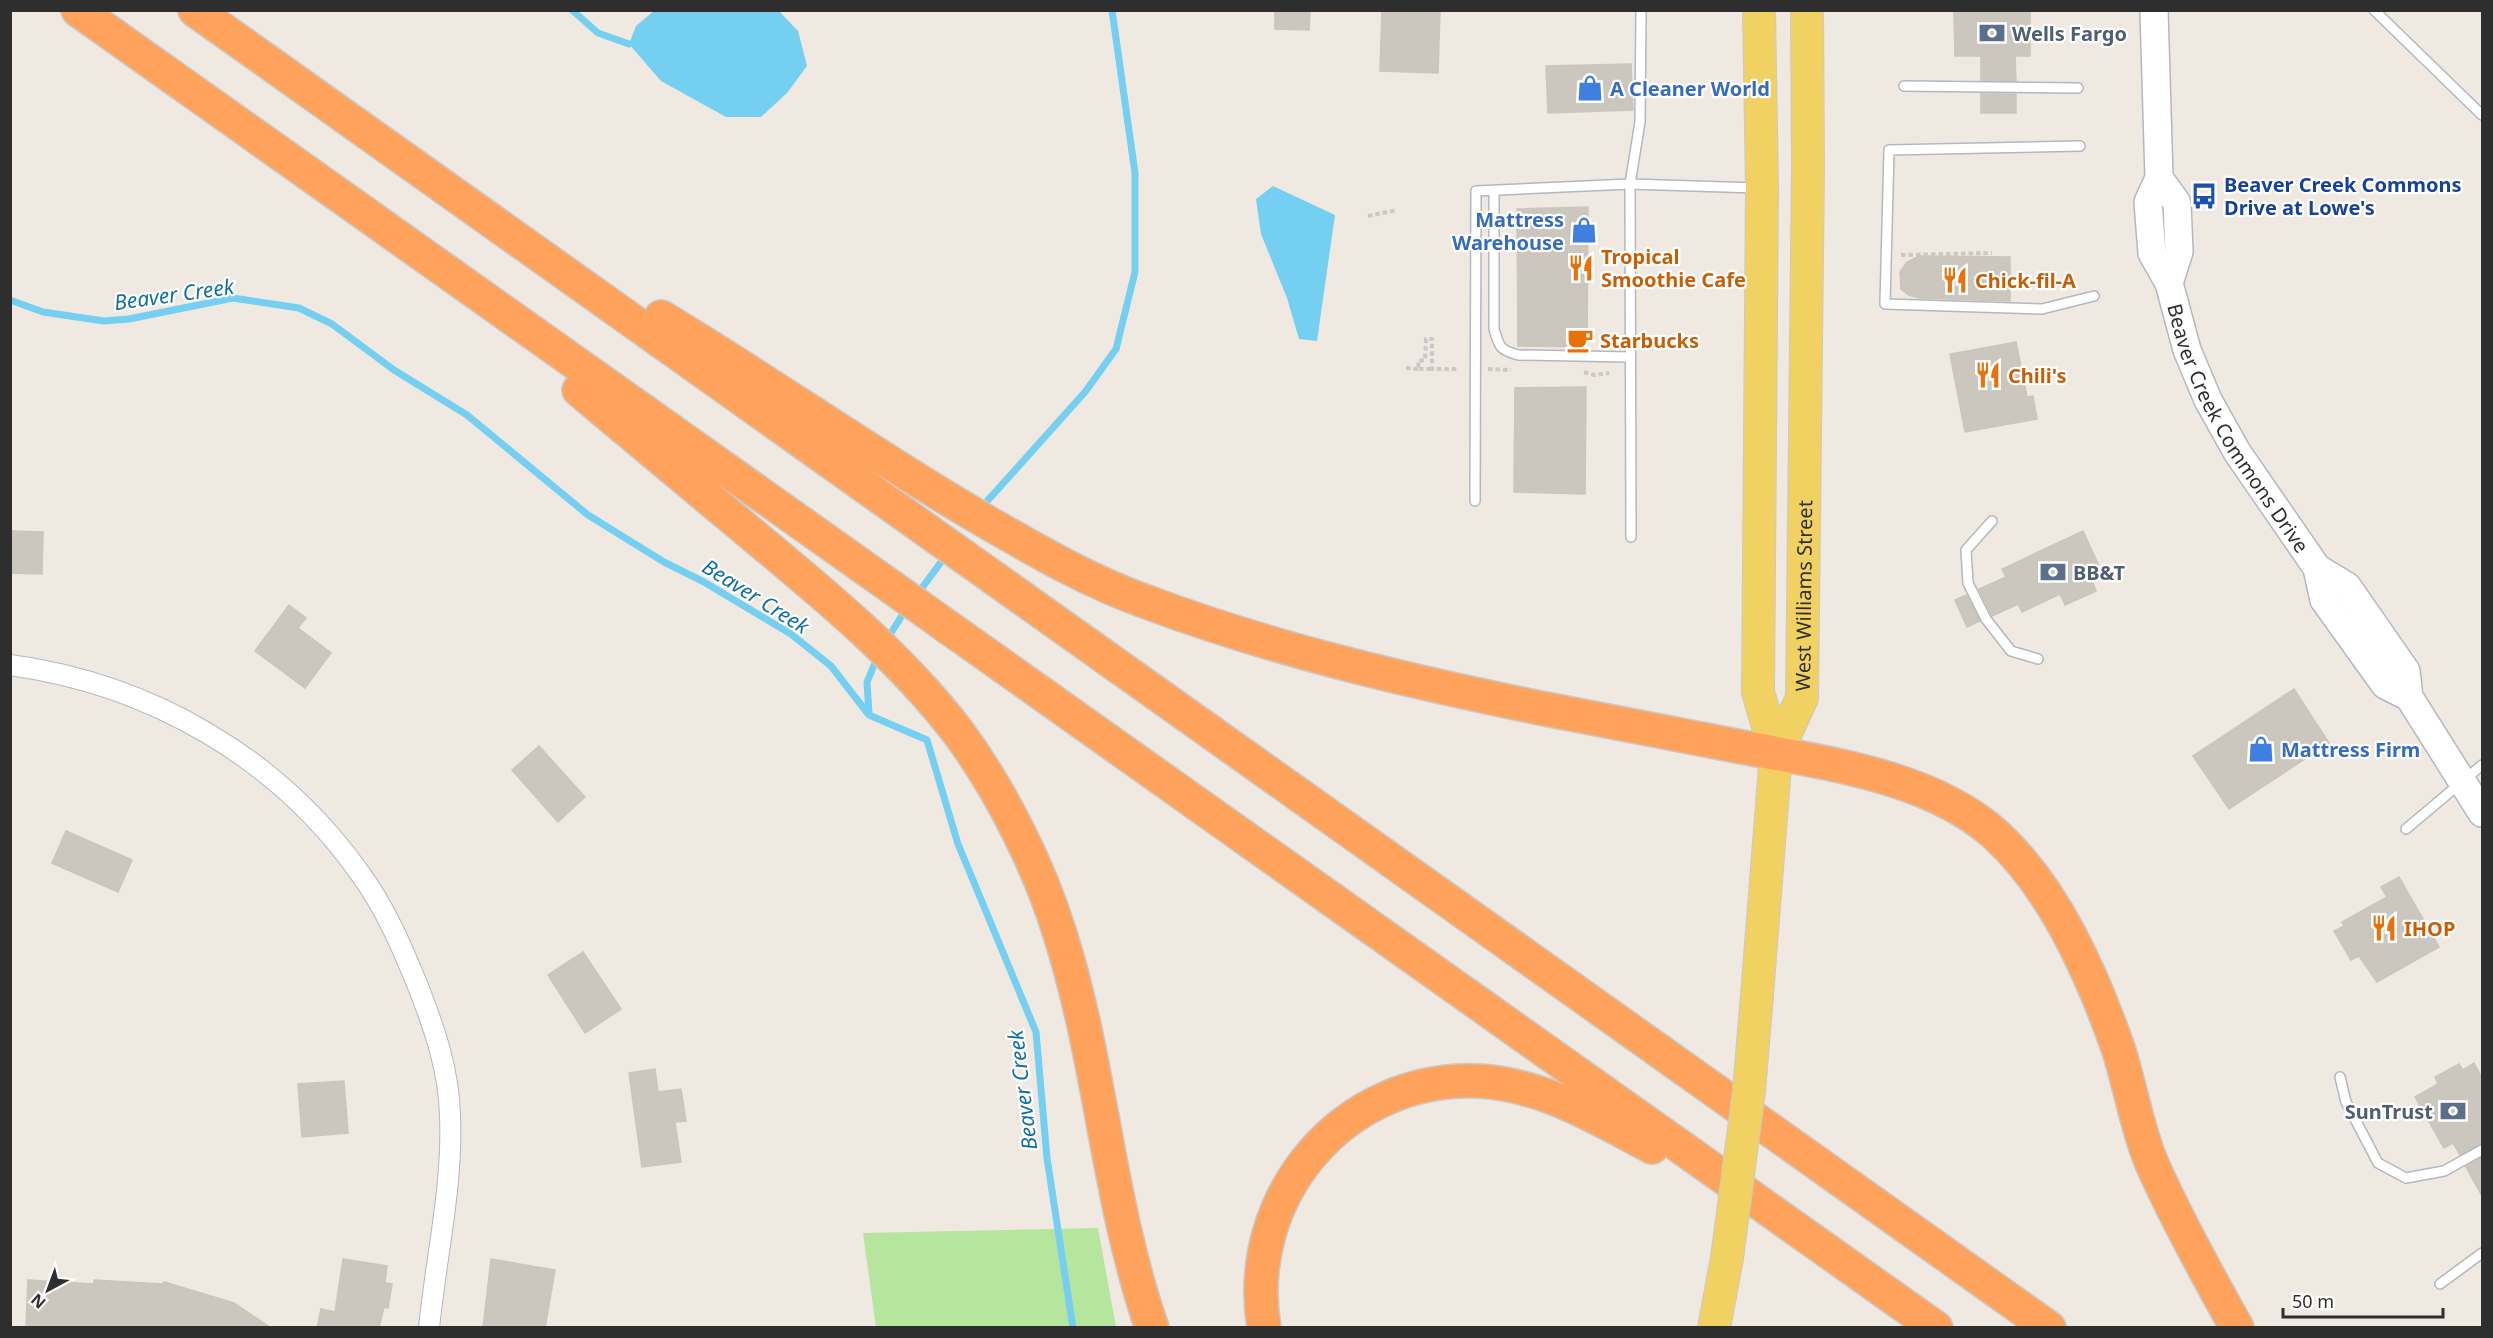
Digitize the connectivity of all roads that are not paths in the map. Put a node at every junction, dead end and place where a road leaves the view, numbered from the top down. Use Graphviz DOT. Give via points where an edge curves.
graph roads {
  1 [pos="78,10"];
  2 [pos="195,10"];
  3 [pos="1641,10"];
  4 [pos="1759,10"];
  5 [pos="1807,10"];
  6 [pos="2154,10"];
  7 [pos="2374,10"];
  8 [pos="1904,86"];
  9 [pos="2078,88"];
  10 [pos="2482,115"];
  11 [pos="2080,146"];
  12 [pos="434,181"];
  13 [pos="1630,184"];
  14 [pos="1762,188"];
  15 [pos="1494,190"];
  16 [pos="394,235"];
  17 [pos="2094,296"];
  18 [pos="1630,357"];
  19 [pos="1475,501"];
  20 [pos="1992,521"];
  21 [pos="1631,537"];
  22 [pos="2038,659"];
  23 [pos="10,665"];
  24 [pos="1776,754"];
  25 [pos="2473,772"];
  26 [pos="2482,813"];
  27 [pos="2406,829"];
  28 [pos="2340,1077"];
  29 [pos="2482,1150"];
  30 [pos="1772,1211"];
  31 [pos="2482,1252"];
  32 [pos="2439,1284"];
  33 [pos="1717,1314"];
  34 [pos="429,1328"];
  35 [pos="1152,1328"];
  36 [pos="1264,1328"];
  37 [pos="1936,1328"];
  38 [pos="2049,1328"];
  39 [pos="2237,1328"];
  1 -- 16 [label="highway"];
  2 -- 12 [label="highway"];
  3 -- 13 [label="lane" via="1640,122"];
  4 -- 14 [label="main road"];
  5 -- 24 [label="main road, West Williams Street" via="1802,698"];
  6 -- 25 [label="street, Beaver Creek Commons Drive" via="2159,178 2148,202 2152,253 2169,283 2193,366 2222,428 2317,568 2324,600 2385,685 2409,697"];
  7 -- 10 [label="lane"];
  8 -- 9 [label="lane"];
  11 -- 17 [label="lane" via="1889,150 1885,304 2042,309"];
  12 -- 24 [label="highway" via="723,354 943,496 1045,555 1141,601 1237,633 1390,674"];
  12 -- 38 [label="highway"];
  13 -- 14 [label="lane"];
  13 -- 15 [label="lane"];
  13 -- 18 [label="lane"];
  14 -- 24 [label="main road" via="1758,692"];
  15 -- 18 [label="lane" via="1494,328 1503,351 1518,355"];
  15 -- 19 [label="lane" via="1476,191"];
  16 -- 30 [label="highway"];
  16 -- 35 [label="highway" via="841,609 902,668 958,733 999,797 1032,861 1059,930 1126,1242"];
  18 -- 21 [label="lane"];
  20 -- 22 [label="lane" via="1966,550 1968,583 1986,619 2011,651"];
  23 -- 34 [label="street" via="86,680 218,738 282,785 360,872 412,971 440,1045 447,1083 449,1155"];
  24 -- 33 [label="main road, bridge" via="1749,1090"];
  24 -- 39 [label="highway" via="1846,765 1952,805 1993,832 2030,870 2058,912 2081,959 2118,1051 2147,1152 2188,1241"];
  25 -- 26 [label="street, Beaver Creek Commons Drive"];
  25 -- 27 [label="lane"];
  28 -- 29 [label="lane" via="2346,1102 2378,1163 2406,1178 2444,1171"];
  30 -- 36 [label="highway" via="1576,1107 1539,1093 1479,1081 1401,1091 1372,1104 1332,1132 1302,1165 1285,1193 1262,1261"];
  30 -- 37 [label="highway"];
  31 -- 32 [label="lane"];
}
